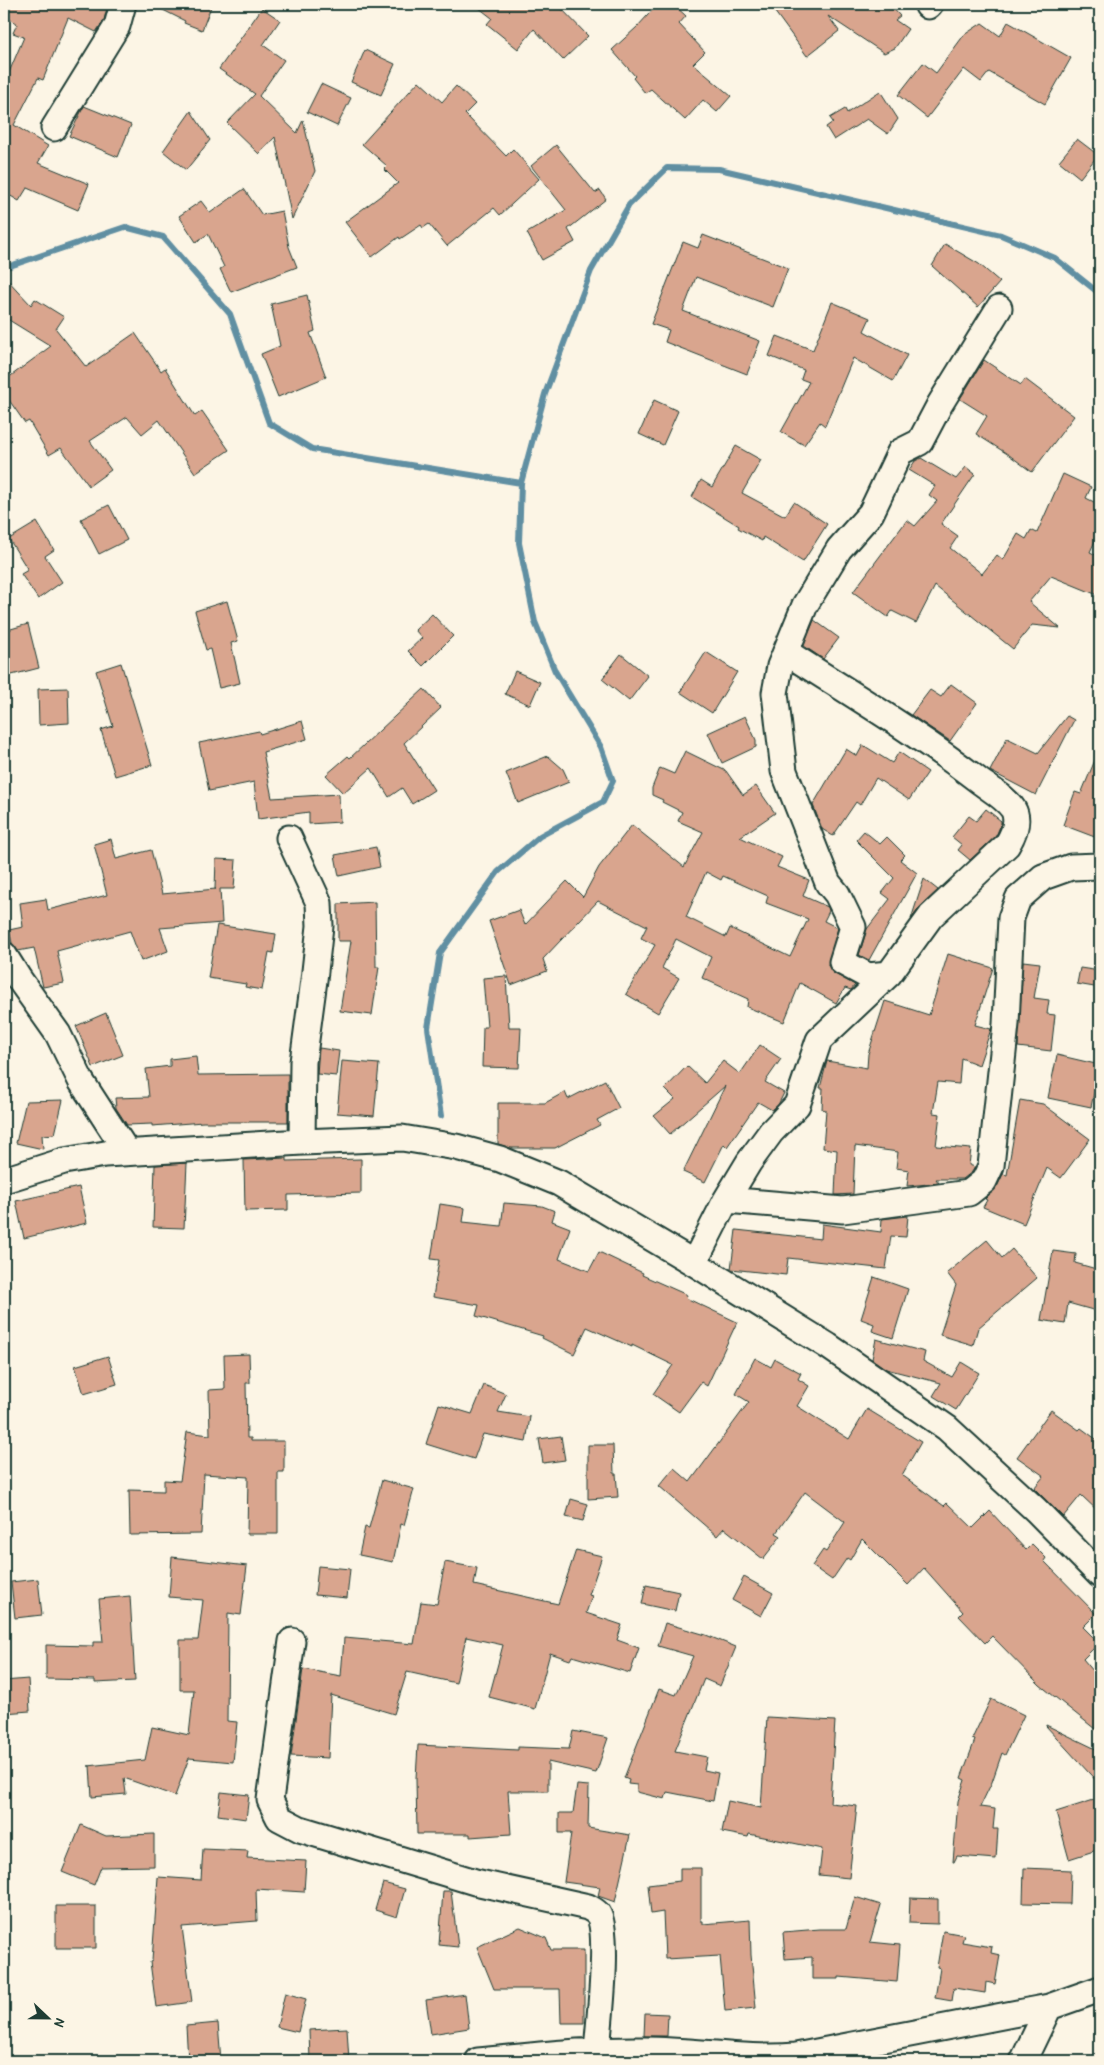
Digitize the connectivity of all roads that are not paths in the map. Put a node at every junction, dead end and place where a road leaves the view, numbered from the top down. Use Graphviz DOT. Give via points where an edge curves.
graph roads {
  1 [pos="123,4"];
  2 [pos="54,128"];
  3 [pos="999,308"];
  4 [pos="786,652"];
  5 [pos="289,838"];
  6 [pos="1100,866"];
  7 [pos="4,955"];
  8 [pos="889,974"];
  9 [pos="302,1142"];
  10 [pos="127,1152"];
  11 [pos="4,1180"];
  12 [pos="726,1200"];
  13 [pos="694,1263"];
  14 [pos="1100,1576"];
  15 [pos="292,1641"];
  16 [pos="1100,1989"];
  17 [pos="1049,2007"];
  18 [pos="597,2050"];
  19 [pos="478,2061"];
  20 [pos="1023,2061"];
  1 -- 2 [label="street" via="117,26"];
  3 -- 4 [label="street" via="920,442 900,452 871,513 839,549 805,605"];
  4 -- 8 [label="street" via="775,693 784,771 828,883 853,927 842,962 868,976"];
  4 -- 8 [label="street" via="941,751 1013,810 1016,821 1007,845 931,916"];
  5 -- 9 [label="street" via="319,903 320,926 303,1062"];
  6 -- 12 [label="street" via="1071,867 1043,877 1018,899 1010,918 1006,1024 998,1112 991,1166 984,1181 969,1193 843,1210"];
  7 -- 10 [label="street" via="58,1034 81,1082"];
  8 -- 12 [label="street" via="819,1040 797,1105 771,1132"];
  9 -- 10 [label="street"];
  9 -- 13 [label="street" via="402,1138 456,1147 500,1159 559,1183"];
  10 -- 11 [label="street" via="64,1161"];
  12 -- 13 [label="street"];
  13 -- 14 [label="street" via="828,1346 947,1428 1036,1510"];
  15 -- 18 [label="street" via="270,1800 279,1818 300,1829 466,1879 588,1907 597,1913 602,1925 603,1982"];
  16 -- 17 [label="street"];
  17 -- 18 [label="street" via="796,2056 768,2058 709,2052"];
  17 -- 20 [label="street"];
  18 -- 19 [label="street"];
}
